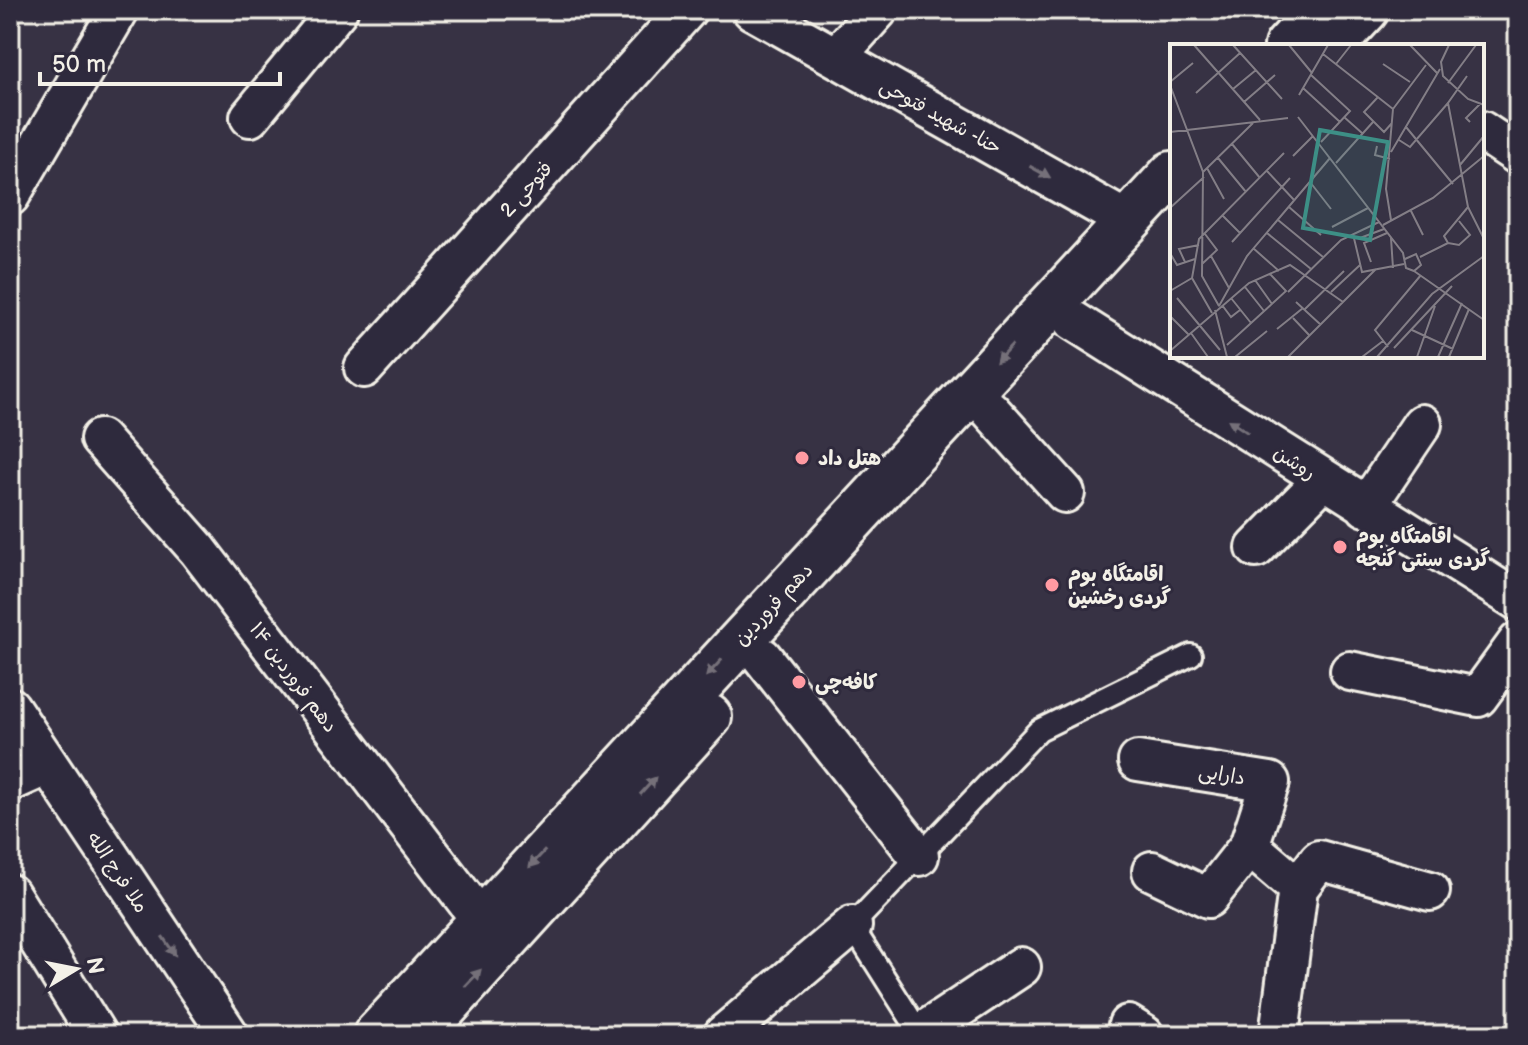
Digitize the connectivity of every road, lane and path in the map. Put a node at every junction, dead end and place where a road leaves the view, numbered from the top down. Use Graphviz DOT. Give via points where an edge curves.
graph roads {
  1 [pos="119,10"];
  2 [pos="338,10"];
  3 [pos="687,10"];
  4 [pos="752,10"];
  5 [pos="878,10"];
  6 [pos="1342,30"];
  7 [pos="1294,44"];
  8 [pos="836,57"];
  9 [pos="250,117"];
  10 [pos="1484,132"];
  11 [pos="1518,155"];
  12 [pos="1170,176"];
  13 [pos="10,196"];
  14 [pos="1170,218"];
  15 [pos="1129,222"];
  16 [pos="1074,321"];
  17 [pos="364,368"];
  18 [pos="990,410"];
  19 [pos="1422,424"];
  20 [pos="100,439"];
  21 [pos="1323,480"];
  22 [pos="1065,493"];
  23 [pos="1366,507"];
  24 [pos="1256,548"];
  25 [pos="1518,601"];
  26 [pos="1518,642"];
  27 [pos="1191,655"];
  28 [pos="762,657"];
  29 [pos="1350,671"];
  30 [pos="10,707"];
  31 [pos="1138,761"];
  32 [pos="46,766"];
  33 [pos="10,782"];
  34 [pos="1249,846"];
  35 [pos="919,856"];
  36 [pos="1152,871"];
  37 [pos="1298,888"];
  38 [pos="1430,891"];
  39 [pos="10,894"];
  40 [pos="481,920"];
  41 [pos="852,926"];
  42 [pos="1021,967"];
  43 [pos="97,1035"];
  44 [pos="229,1035"];
  45 [pos="376,1035"];
  46 [pos="420,1035"];
  47 [pos="723,1035"];
  48 [pos="920,1035"];
  49 [pos="1279,1035"];
  1 -- 13 [label="street"];
  2 -- 9 [label="street"];
  3 -- 17 [label="street, فتوحی 2"];
  4 -- 8 [label="street, حنا- شهید فتوحی"];
  5 -- 8 [label="street"];
  6 -- 7 [label="main road"];
  8 -- 15 [label="street, حنا- شهید فتوحی, one-way"];
  10 -- 11 [label="street"];
  12 -- 15 [label="main road, دهم فروردین"];
  14 -- 16 [label="main road, دهم فروردین"];
  15 -- 40 [label="main road, دهم فروردین, one-way"];
  16 -- 18 [label="main road, دهم فروردین"];
  21 -- 16 [label="street, روشن, one-way"];
  18 -- 22 [label="street"];
  18 -- 28 [label="main road, دهم فروردین"];
  19 -- 23 [label="street"];
  20 -- 40 [label="street, دهم فروردین ۱۴" via="198,550"];
  21 -- 23 [label="street, روشن"];
  21 -- 24 [label="street"];
  23 -- 25 [label="street, روشن"];
  26 -- 29 [label="street" via="1478,697"];
  27 -- 35 [label="lane" via="1039,730"];
  28 -- 35 [label="street"];
  46 -- 28 [label="main road, دهم فروردین, one-way"];
  30 -- 32 [label="street, ملا فرج الله"];
  31 -- 34 [label="street, دارایی" via="1270,782"];
  32 -- 33 [label="street"];
  32 -- 44 [label="street, ملا فرج الله, one-way"];
  34 -- 36 [label="street" via="1208,898"];
  34 -- 37 [label="street"];
  35 -- 41 [label="lane"];
  37 -- 38 [label="street" via="1319,860"];
  37 -- 49 [label="street"];
  39 -- 43 [label="street"];
  40 -- 45 [label="main road, دهم فروردین"];
  41 -- 47 [label="street"];
  41 -- 48 [label="lane"];
  42 -- 48 [label="street"];
}
